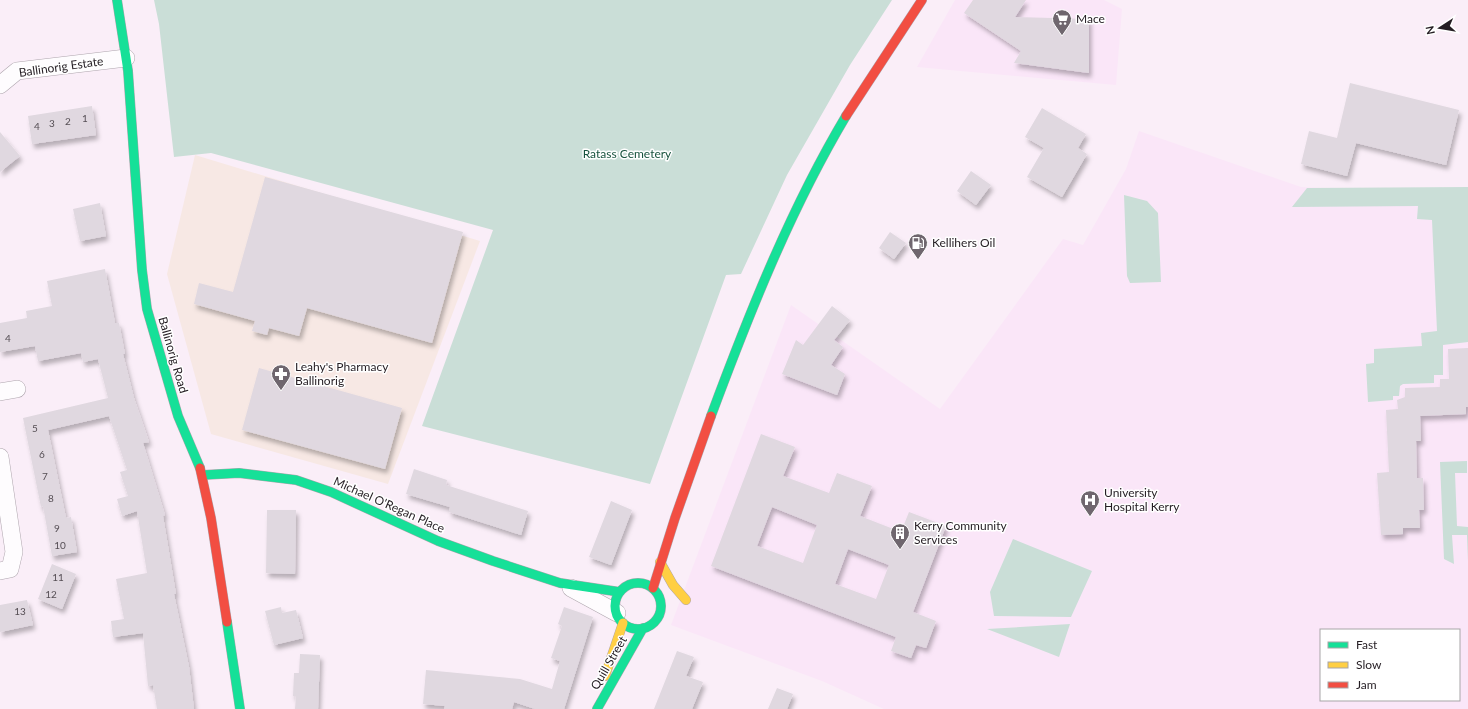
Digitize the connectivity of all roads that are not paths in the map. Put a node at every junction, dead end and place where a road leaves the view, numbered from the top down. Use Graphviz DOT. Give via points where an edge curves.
graph roads {
  1 [pos="117,0"];
  2 [pos="922,0"];
  3 [pos="126,58"];
  4 [pos="0,85"];
  5 [pos="17,389"];
  6 [pos="0,392"];
  7 [pos="0,457"];
  8 [pos="203,475"];
  9 [pos="678,503"];
  10 [pos="655,550"];
  11 [pos="660,562"];
  12 [pos="0,571"];
  13 [pos="560,583"];
  14 [pos="653,588"];
  15 [pos="620,592"];
  16 [pos="686,600"];
  17 [pos="620,618"];
  18 [pos="643,628"];
  19 [pos="240,709"];
  20 [pos="595,709"];
  1 -- 3 [label="street, Ballinorig Road"];
  2 -- 9 [label="street" via="874,71 829,145 783,239 726,374"];
  3 -- 4 [label="street, Ballinorig Estate" via="17,71"];
  3 -- 8 [label="street, Ballinorig Road" via="147,309 178,416"];
  5 -- 6 [label="street"];
  7 -- 12 [label="street" via="14,552 10,569"];
  8 -- 13 [label="street, Michael O'Regan Place" via="239,473 296,480 331,492 438,540"];
  8 -- 19 [label="street, Ballinorig Road"];
  9 -- 10 [label="street"];
  9 -- 11 [label="street"];
  11 -- 14 [label="street"];
  11 -- 16 [label="street" via="670,581"];
  13 -- 15 [label="street, Michael O'Regan Place"];
  13 -- 17 [label="street"];
  14 -- 15 [label="street" via="640,579"];
  14 -- 18 [label="street" via="661,600 660,613 654,622"];
  15 -- 17 [label="street" via="616,602"];
  17 -- 18 [label="street" via="632,628"];
  17 -- 20 [label="street, Quill Street"];
  18 -- 20 [label="street, Quill Street"];
}
